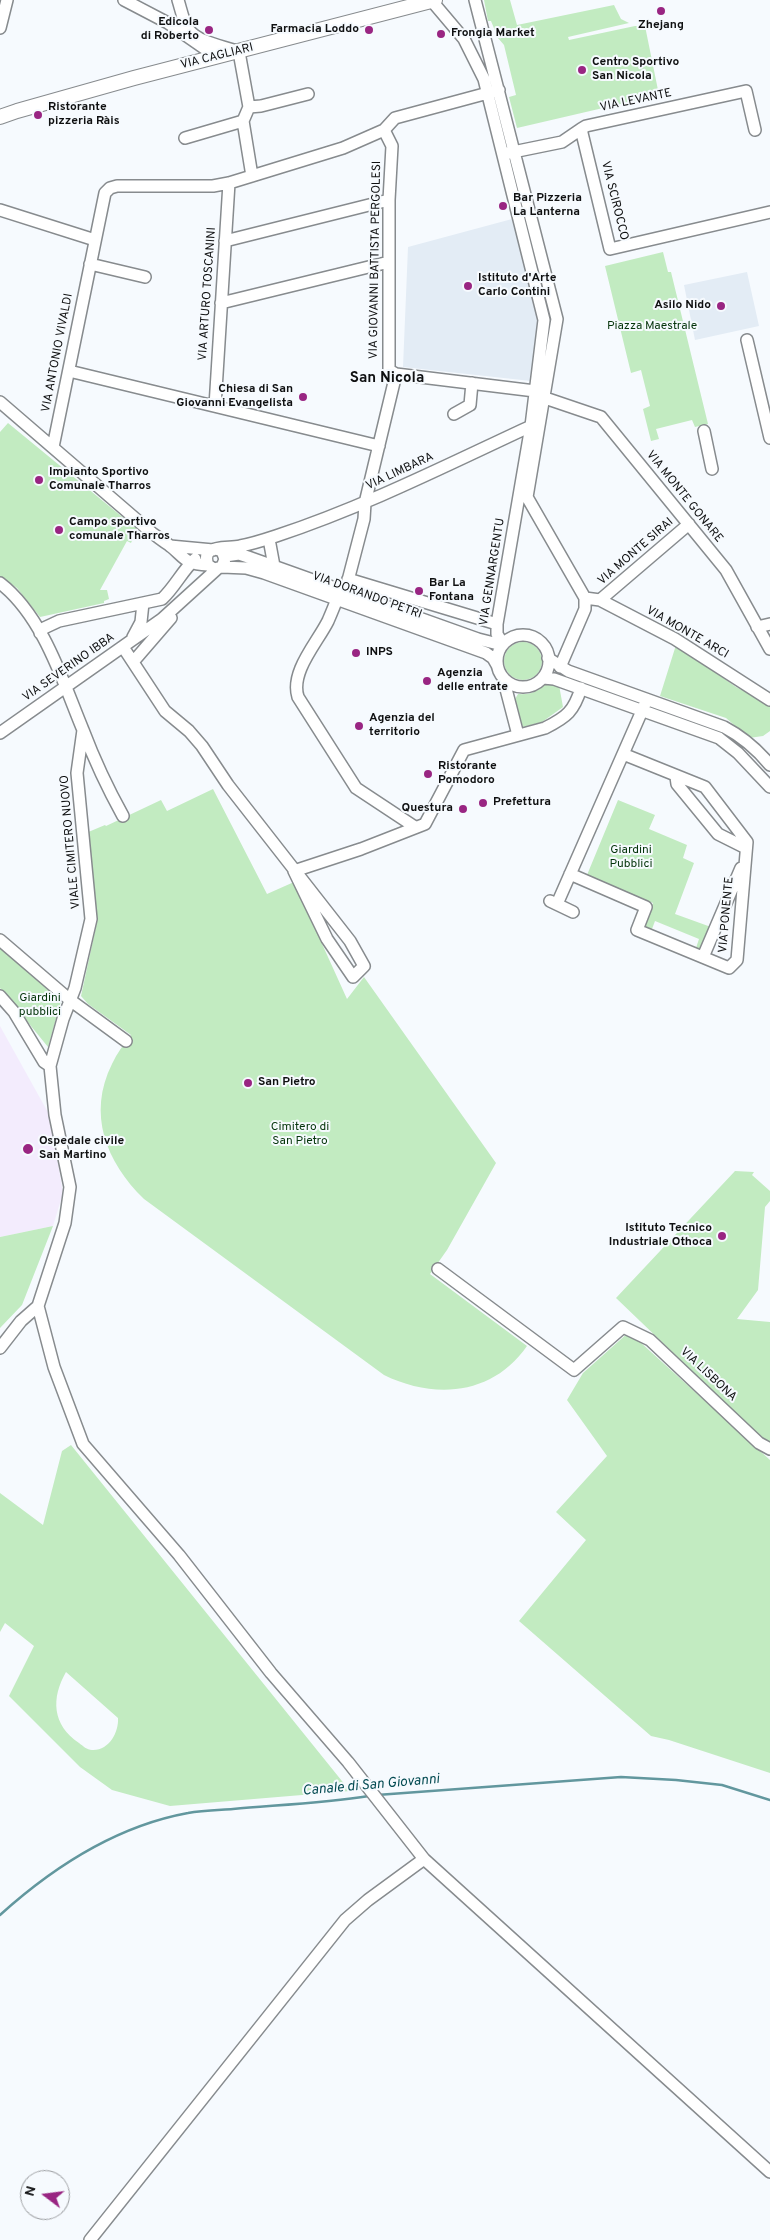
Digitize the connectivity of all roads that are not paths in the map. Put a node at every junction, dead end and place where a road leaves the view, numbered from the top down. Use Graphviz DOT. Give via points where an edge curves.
graph roads {
  1 [pos="124,0"];
  2 [pos="178,0"];
  3 [pos="432,0"];
  4 [pos="475,0"];
  5 [pos="4,1"];
  6 [pos="185,21"];
  7 [pos="168,23"];
  8 [pos="0,27"];
  9 [pos="217,50"];
  10 [pos="239,52"];
  11 [pos="494,91"];
  12 [pos="308,94"];
  13 [pos="250,107"];
  14 [pos="0,117"];
  15 [pos="243,121"];
  16 [pos="581,129"];
  17 [pos="384,130"];
  18 [pos="755,130"];
  19 [pos="185,138"];
  20 [pos="509,153"];
  21 [pos="252,176"];
  22 [pos="229,183"];
  23 [pos="389,200"];
  24 [pos="0,210"];
  25 [pos="770,212"];
  26 [pos="95,240"];
  27 [pos="225,241"];
  28 [pos="389,262"];
  29 [pos="90,264"];
  30 [pos="544,268"];
  31 [pos="532,270"];
  32 [pos="145,277"];
  33 [pos="221,303"];
  34 [pos="748,340"];
  35 [pos="69,371"];
  36 [pos="396,374"];
  37 [pos="472,383"];
  38 [pos="535,391"];
  39 [pos="545,398"];
  40 [pos="0,402"];
  41 [pos="215,406"];
  42 [pos="767,412"];
  43 [pos="454,414"];
  44 [pos="535,427"];
  45 [pos="704,431"];
  46 [pos="770,438"];
  47 [pos="379,446"];
  48 [pos="53,447"];
  49 [pos="712,469"];
  50 [pos="523,500"];
  51 [pos="365,503"];
  52 [pos="689,524"];
  53 [pos="269,539"];
  54 [pos="170,546"];
  55 [pos="217,558"];
  56 [pos="191,563"];
  57 [pos="274,566"];
  58 [pos="348,579"];
  59 [pos="0,583"];
  60 [pos="341,596"];
  61 [pos="585,598"];
  62 [pos="600,600"];
  63 [pos="143,603"];
  64 [pos="173,610"];
  65 [pos="497,624"];
  66 [pos="770,624"];
  67 [pos="757,627"];
  68 [pos="40,633"];
  69 [pos="126,645"];
  70 [pos="503,645"];
  71 [pos="770,649"];
  72 [pos="548,658"];
  73 [pos="133,662"];
  74 [pos="497,665"];
  75 [pos="560,667"];
  76 [pos="543,678"];
  77 [pos="506,681"];
  78 [pos="67,687"];
  79 [pos="582,688"];
  80 [pos="770,700"];
  81 [pos="645,704"];
  82 [pos="82,730"];
  83 [pos="0,733"];
  84 [pos="518,735"];
  85 [pos="719,738"];
  86 [pos="623,754"];
  87 [pos="769,757"];
  88 [pos="676,777"];
  89 [pos="770,781"];
  90 [pos="770,787"];
  91 [pos="123,816"];
  92 [pos="415,827"];
  93 [pos="746,848"];
  94 [pos="745,860"];
  95 [pos="294,871"];
  96 [pos="570,874"];
  97 [pos="573,912"];
  98 [pos="0,940"];
  99 [pos="703,957"];
  100 [pos="0,996"];
  101 [pos="70,1000"];
  102 [pos="126,1041"];
  103 [pos="50,1066"];
  104 [pos="438,1269"];
  105 [pos="38,1306"];
  106 [pos="0,1348"];
  107 [pos="770,1449"];
  108 [pos="424,1859"];
  109 [pos="770,2172"];
  110 [pos="90,2240"];
  1 -- 7 [label="street"];
  2 -- 6 [label="street"];
  3 -- 10 [label="main road, VIA CAGLIARI"];
  3 -- 11 [label="street, VIA GENNARGENTU" via="464,39 484,79"];
  4 -- 11 [label="street, VIA GENNARGENTU"];
  5 -- 8 [label="street"];
  6 -- 7 [label="street"];
  6 -- 9 [label="street" via="196,36"];
  7 -- 9 [label="street"];
  9 -- 10 [label="main road, VIA CAGLIARI"];
  9 -- 14 [label="main road, VIA CAGLIARI"];
  10 -- 13 [label="street"];
  11 -- 17 [label="street" via="395,118"];
  11 -- 20 [label="street, VIA GENNARGENTU"];
  12 -- 13 [label="street"];
  13 -- 15 [label="street"];
  15 -- 19 [label="street"];
  15 -- 21 [label="street"];
  16 -- 18 [label="street, VIA LEVANTE" via="746,91"];
  16 -- 20 [label="street" via="562,142"];
  16 -- 25 [label="street, VIA SCIROCCO" via="610,250"];
  17 -- 21 [label="street" via="343,148"];
  17 -- 23 [label="street, VIA GIOVANNI BATTISTA PERGOLESI" via="392,146"];
  20 -- 30 [label="street, VIA GENNARGENTU"];
  20 -- 31 [label="street, VIA GENNARGENTU"];
  21 -- 22 [label="street"];
  22 -- 26 [label="street, VIA ANTONIO VIVALDI" via="110,188 105,193"];
  22 -- 27 [label="street, VIA ARTURO TOSCANINI"];
  23 -- 27 [label="street"];
  23 -- 28 [label="street, VIA GIOVANNI BATTISTA PERGOLESI"];
  24 -- 26 [label="street"];
  26 -- 29 [label="street, VIA ANTONIO VIVALDI"];
  27 -- 33 [label="street, VIA ARTURO TOSCANINI"];
  28 -- 33 [label="street"];
  28 -- 36 [label="street, VIA GIOVANNI BATTISTA PERGOLESI" via="389,370"];
  29 -- 32 [label="street"];
  29 -- 35 [label="street, VIA ANTONIO VIVALDI"];
  30 -- 31 [label="street"];
  30 -- 39 [label="street, VIA GENNARGENTU" via="557,319"];
  31 -- 38 [label="street, VIA GENNARGENTU" via="544,320"];
  33 -- 41 [label="street, VIA ARTURO TOSCANINI"];
  34 -- 42 [label="street"];
  35 -- 41 [label="street"];
  35 -- 48 [label="street, VIA ANTONIO VIVALDI"];
  36 -- 37 [label="street"];
  36 -- 47 [label="street"];
  37 -- 38 [label="street"];
  37 -- 43 [label="street" via="470,406"];
  38 -- 39 [label="street"];
  38 -- 44 [label="street, VIA GENNARGENTU"];
  39 -- 44 [label="street, VIA GENNARGENTU"];
  39 -- 52 [label="street, VIA MONTE GONARE" via="601,417"];
  40 -- 48 [label="street"];
  41 -- 47 [label="street"];
  42 -- 46 [label="street"];
  44 -- 50 [label="street, VIA GENNARGENTU"];
  44 -- 51 [label="street, VIA LIMBARA"];
  45 -- 49 [label="street"];
  47 -- 51 [label="street"];
  48 -- 54 [label="street"];
  50 -- 61 [label="street"];
  50 -- 65 [label="street, VIA GENNARGENTU"];
  51 -- 53 [label="street, VIA LIMBARA"];
  51 -- 58 [label="street" via="364,519"];
  52 -- 62 [label="street, VIA MONTE SIRAI"];
  52 -- 67 [label="street, VIA MONTE GONARE" via="726,570"];
  53 -- 55 [label="street, VIA LIMBARA" via="239,546"];
  53 -- 57 [label="street"];
  54 -- 55 [label="street"];
  54 -- 56 [label="street" via="182,559"];
  55 -- 56 [label="street"];
  55 -- 57 [label="street, VIA DORANDO PETRI" via="239,554"];
  55 -- 60 [label="street, VIA DORANDO PETRI"];
  55 -- 64 [label="street, VIA SEVERINO IBBA"];
  56 -- 63 [label="street" via="162,599"];
  57 -- 60 [label="street, VIA DORANDO PETRI"];
  58 -- 60 [label="street"];
  58 -- 65 [label="street, VIA DORANDO PETRI"];
  59 -- 68 [label="street, VIALE CIMITERO NUOVO" via="15,595"];
  60 -- 70 [label="street, VIA DORANDO PETRI"];
  60 -- 74 [label="street, VIA DORANDO PETRI" via="486,653"];
  60 -- 92 [label="street" via="300,671 296,687 298,697 356,788"];
  61 -- 62 [label="street, VIA MONTE ARCI"];
  61 -- 75 [label="street" via="585,610"];
  62 -- 80 [label="street, VIA MONTE ARCI" via="675,639"];
  63 -- 68 [label="street" via="59,621"];
  63 -- 69 [label="street, VIA SEVERINO IBBA" via="141,622"];
  64 -- 69 [label="street, VIA SEVERINO IBBA"];
  64 -- 73 [label="street" via="169,622"];
  65 -- 70 [label="street, VIA GENNARGENTU" via="497,634"];
  66 -- 67 [label="street"];
  67 -- 71 [label="street, VIA MONTE GONARE"];
  68 -- 78 [label="street, VIALE CIMITERO NUOVO"];
  69 -- 73 [label="street"];
  69 -- 78 [label="street, VIA SEVERINO IBBA"];
  70 -- 72 [label="street" via="516,636 534,638 546,650"];
  70 -- 74 [label="street"];
  72 -- 75 [label="street"];
  72 -- 76 [label="street"];
  73 -- 95 [label="street" via="165,711 202,746"];
  74 -- 77 [label="street"];
  75 -- 81 [label="street"];
  76 -- 77 [label="street" via="521,687"];
  76 -- 79 [label="street"];
  77 -- 84 [label="street"];
  78 -- 82 [label="street, VIALE CIMITERO NUOVO"];
  78 -- 83 [label="street, VIA SEVERINO IBBA"];
  79 -- 81 [label="street"];
  79 -- 84 [label="street" via="575,706 566,716 545,728"];
  81 -- 85 [label="street"];
  81 -- 86 [label="street"];
  81 -- 87 [label="street" via="724,727"];
  82 -- 91 [label="street, VIALE CIMITERO NUOVO"];
  82 -- 101 [label="street, VIALE CIMITERO NUOVO" via="77,773 91,919"];
  84 -- 92 [label="street" via="464,750 425,824"];
  85 -- 87 [label="street" via="733,742 756,760"];
  85 -- 90 [label="street"];
  86 -- 88 [label="street"];
  86 -- 96 [label="street"];
  87 -- 89 [label="street" via="763,770"];
  88 -- 93 [label="street" via="677,784 718,834"];
  88 -- 93 [label="street" via="705,787 747,842"];
  92 -- 95 [label="street"];
  93 -- 94 [label="street, VIA PONENTE"];
  94 -- 99 [label="street"];
  94 -- 99 [label="street, VIA PONENTE" via="737,960 729,968"];
  95 -- 95 [label="street" via="360,958 364,966 353,977 328,939"];
  96 -- 97 [label="street" via="553,902"];
  96 -- 99 [label="street, VIA PONENTE" via="646,907 637,930"];
  98 -- 101 [label="street"];
  100 -- 103 [label="street" via="14,1012 44,1062"];
  101 -- 102 [label="street"];
  101 -- 103 [label="street, VIALE CIMITERO NUOVO"];
  103 -- 105 [label="street" via="55,1115 70,1187 65,1223"];
  104 -- 107 [label="street, VIA LISBONA" via="574,1370 623,1327 650,1340 759,1443"];
  105 -- 106 [label="street" via="21,1320"];
  105 -- 108 [label="street" via="54,1367 83,1444 179,1555"];
  108 -- 109 [label="street"];
  108 -- 110 [label="street" via="345,1920"];
}
